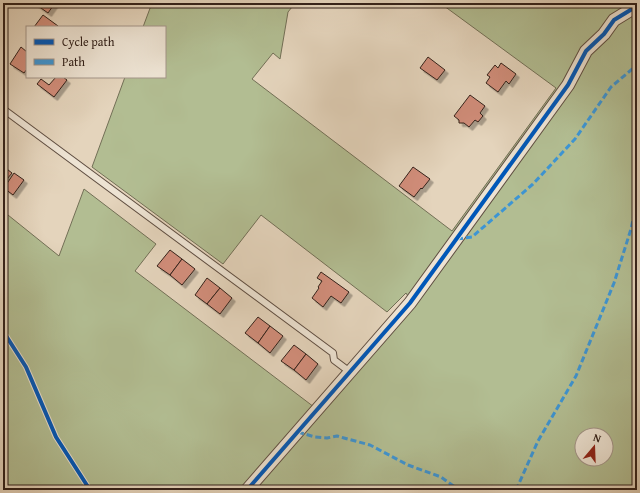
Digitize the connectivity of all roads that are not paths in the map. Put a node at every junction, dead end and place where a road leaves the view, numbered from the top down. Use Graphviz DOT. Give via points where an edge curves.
graph roads {
  1 [pos="637,6"];
  2 [pos="3,108"];
  3 [pos="350,372"];
  4 [pos="247,490"];
  1 -- 3 [label="street" via="614,20 586,51 568,85 410,303"];
  2 -- 3 [label="lane" via="333,353 334,360"];
  3 -- 4 [label="street"];
}
